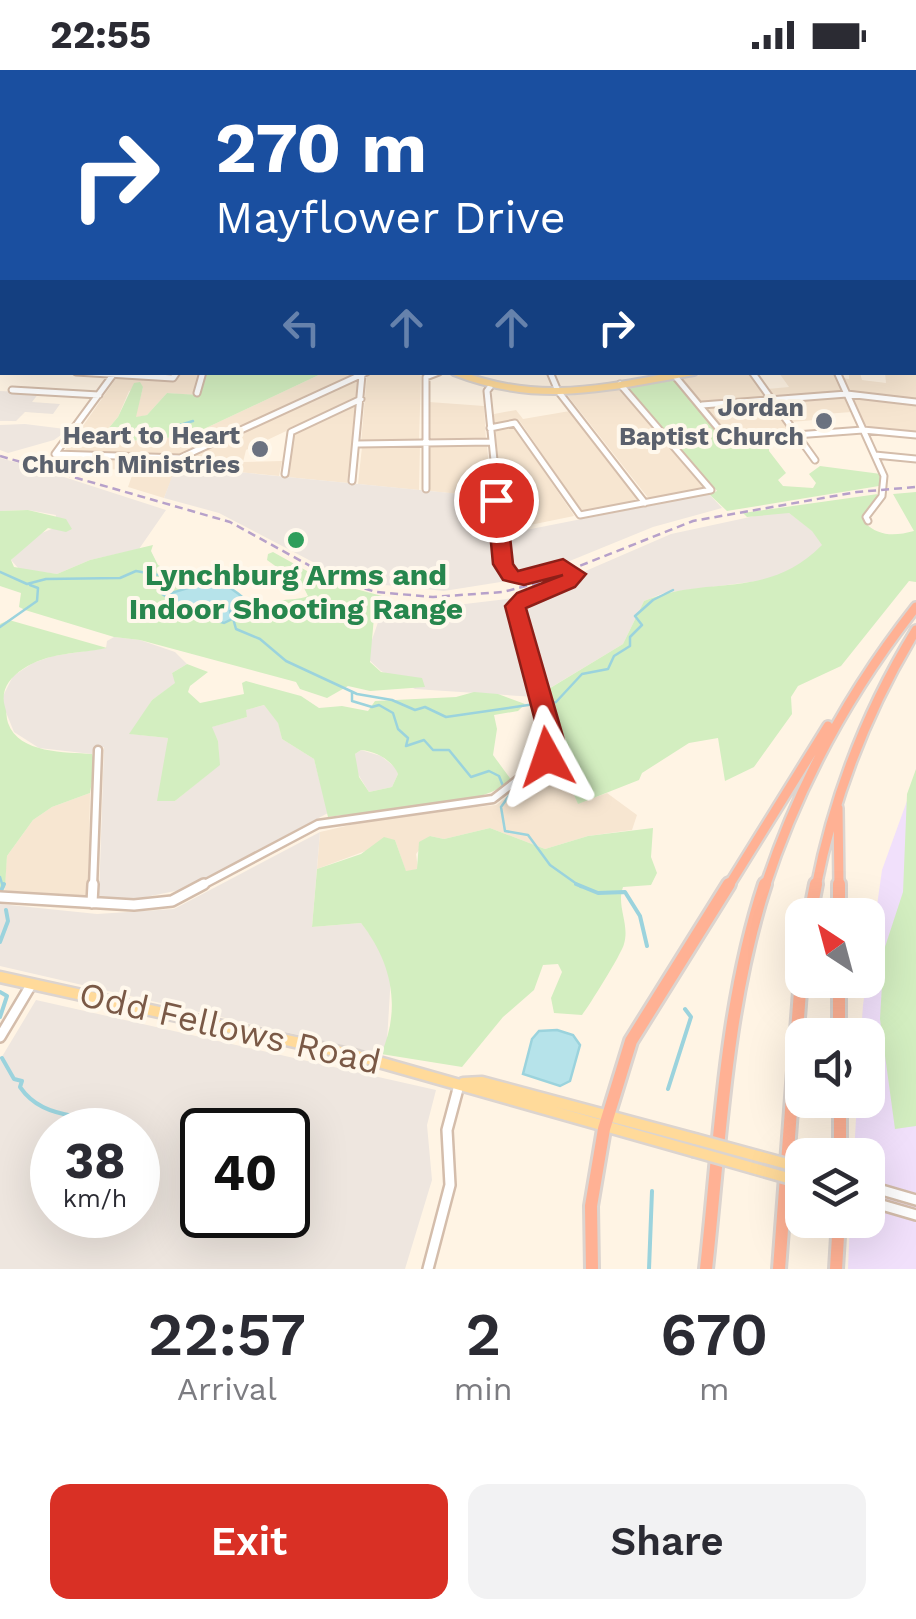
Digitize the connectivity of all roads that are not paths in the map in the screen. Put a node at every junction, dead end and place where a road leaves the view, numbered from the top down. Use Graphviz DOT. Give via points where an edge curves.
graph roads {
  1 [pos="113,375"];
  2 [pos="202,375"];
  3 [pos="363,375"];
  4 [pos="365,375"];
  5 [pos="431,375"];
  6 [pos="461,375"];
  7 [pos="551,375"];
  8 [pos="674,375"];
  9 [pos="754,375"];
  10 [pos="838,375"];
  11 [pos="648,376"];
  12 [pos="620,384"];
  13 [pos="490,388"];
  14 [pos="12,390"];
  15 [pos="197,393"];
  16 [pos="560,394"];
  17 [pos="847,394"];
  18 [pos="98,395"];
  19 [pos="361,398"];
  20 [pos="772,400"];
  21 [pos="916,402"];
  22 [pos="700,405"];
  23 [pos="490,428"];
  24 [pos="863,430"];
  25 [pos="797,435"];
  26 [pos="916,436"];
  27 [pos="492,442"];
  28 [pos="424,443"];
  29 [pos="358,444"];
  30 [pos="874,454"];
  31 [pos="916,458"];
  32 [pos="814,460"];
  33 [pos="284,474"];
  34 [pos="352,482"];
  35 [pos="426,489"];
  36 [pos="645,503"];
  37 [pos="868,521"];
  38 [pos="916,607"];
  39 [pos="916,630"];
  40 [pos="842,709"];
  41 [pos="98,750"];
  42 [pos="838,796"];
  43 [pos="0,897"];
  44 [pos="814,898"];
  45 [pos="838,898"];
  46 [pos="92,903"];
  47 [pos="0,976"];
  48 [pos="32,984"];
  49 [pos="800,998"];
  50 [pos="0,1037"];
  51 [pos="459,1083"];
  52 [pos="606,1122"];
  53 [pos="694,1145"];
  54 [pos="785,1164"];
  55 [pos="785,1176"];
  56 [pos="885,1191"];
  57 [pos="916,1200"];
  58 [pos="885,1206"];
  59 [pos="916,1215"];
  60 [pos="838,1238"];
  61 [pos="428,1269"];
  62 [pos="592,1269"];
  63 [pos="706,1269"];
  64 [pos="779,1269"];
  65 [pos="836,1269"];
  1 -- 18 [label="street"];
  2 -- 15 [label="street"];
  3 -- 18 [label="street" via="180,458 55,454"];
  4 -- 19 [label="street"];
  5 -- 28 [label="street"];
  6 -- 13 [label="main road"];
  7 -- 16 [label="street"];
  8 -- 11 [label="main road"];
  8 -- 22 [label="street"];
  9 -- 20 [label="street"];
  10 -- 17 [label="street"];
  11 -- 12 [label="main road"];
  12 -- 16 [label="main road"];
  12 -- 36 [label="street" via="711,490"];
  13 -- 16 [label="main road"];
  13 -- 23 [label="street"];
  14 -- 18 [label="street"];
  16 -- 36 [label="street"];
  17 -- 20 [label="street"];
  17 -- 21 [label="street"];
  17 -- 24 [label="street"];
  19 -- 29 [label="street"];
  19 -- 33 [label="street" via="292,432"];
  20 -- 22 [label="street"];
  20 -- 25 [label="street"];
  22 -- 25 [label="street" via="728,440"];
  23 -- 27 [label="street"];
  23 -- 36 [label="street" via="516,423 580,515"];
  24 -- 25 [label="street"];
  24 -- 26 [label="street"];
  24 -- 30 [label="street"];
  25 -- 32 [label="street"];
  27 -- 28 [label="street"];
  27 -- 46 [label="street" via="505,569 520,579 563,566 575,574 515,606 552,740 547,757 481,804 332,821 172,900"];
  28 -- 29 [label="street"];
  28 -- 35 [label="street"];
  29 -- 34 [label="street"];
  30 -- 31 [label="street"];
  30 -- 37 [label="street" via="884,484"];
  38 -- 40 [label="highway"];
  39 -- 42 [label="highway" via="859,736"];
  40 -- 52 [label="highway" via="631,1042"];
  40 -- 63 [label="highway" via="780,842 760,908 737,1020"];
  41 -- 46 [label="street"];
  42 -- 44 [label="highway"];
  42 -- 45 [label="highway"];
  43 -- 46 [label="street"];
  47 -- 48 [label="main road, Odd Fellows Road"];
  48 -- 50 [label="street"];
  48 -- 51 [label="main road, Odd Fellows Road"];
  49 -- 64 [label="highway"];
  51 -- 52 [label="main road, Odd Fellows Road"];
  51 -- 61 [label="street" via="448,1130 450,1185"];
  52 -- 53 [label="main road, Odd Fellows Road"];
  52 -- 62 [label="highway" via="592,1206"];
  53 -- 54 [label="main road, Odd Fellows Road, bridge"];
  53 -- 55 [label="main road, Odd Fellows Road, bridge"];
  56 -- 57 [label="street"];
  58 -- 59 [label="street"];
  60 -- 65 [label="highway"];
}
